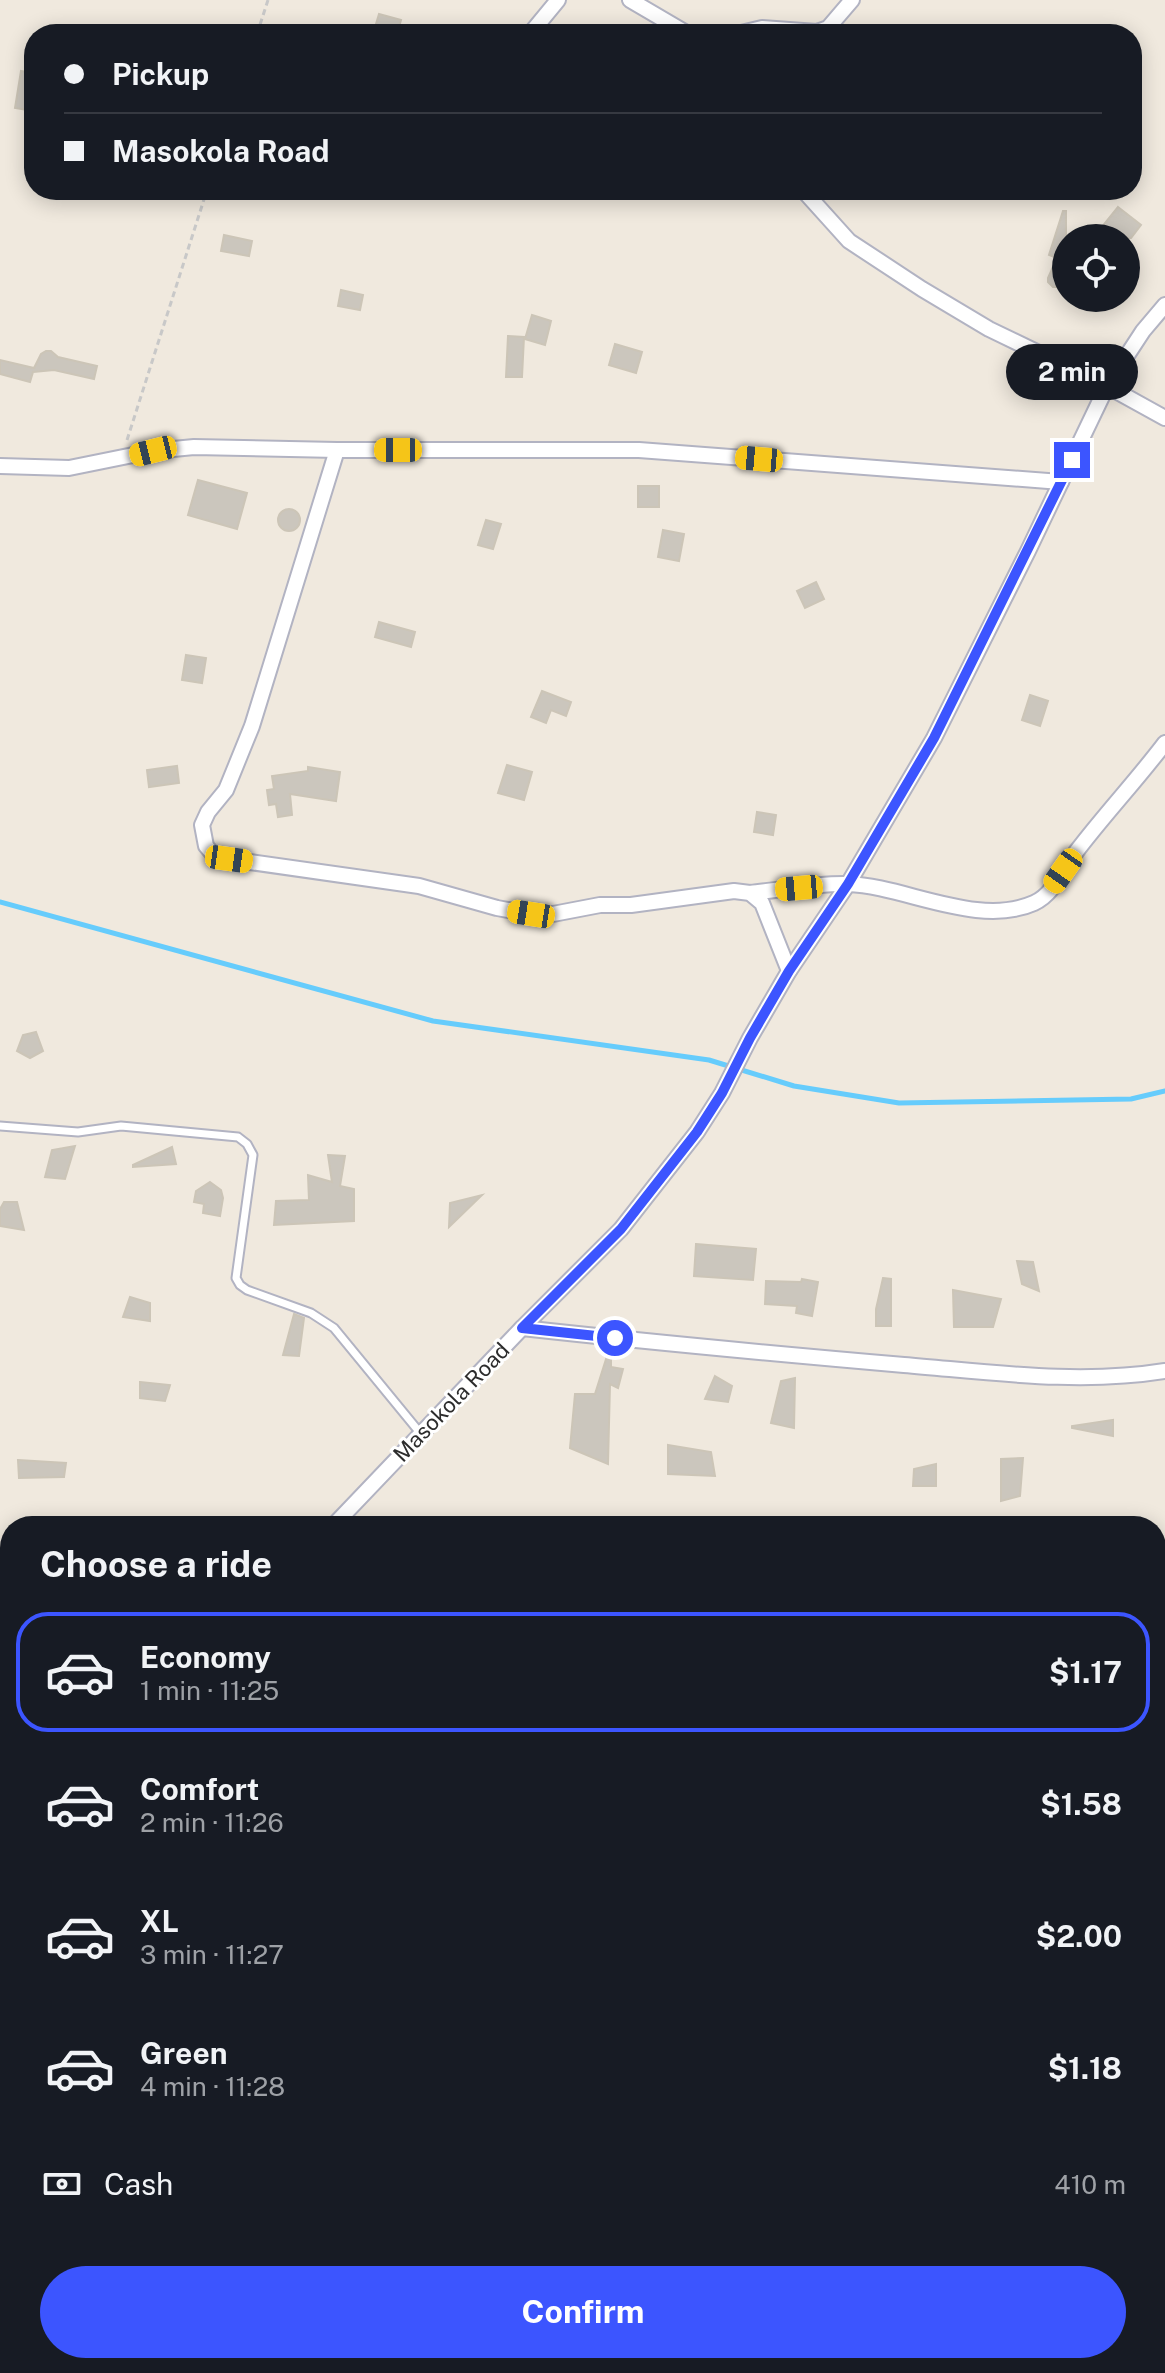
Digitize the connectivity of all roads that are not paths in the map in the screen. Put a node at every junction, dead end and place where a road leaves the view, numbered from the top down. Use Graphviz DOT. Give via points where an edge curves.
graph roads {
  1 [pos="558,0"];
  2 [pos="630,0"];
  3 [pos="852,0"];
  4 [pos="538,24"];
  5 [pos="671,24"];
  6 [pos="831,24"];
  7 [pos="812,200"];
  8 [pos="1165,305"];
  9 [pos="1107,386"];
  10 [pos="1165,418"];
  11 [pos="337,450"];
  12 [pos="0,466"];
  13 [pos="1061,482"];
  14 [pos="1165,743"];
  15 [pos="848,884"];
  16 [pos="750,893"];
  17 [pos="789,971"];
  18 [pos="0,1126"];
  19 [pos="522,1328"];
  20 [pos="1165,1371"];
  21 [pos="421,1434"];
  22 [pos="343,1516"];
  1 -- 4 [label="street"];
  2 -- 5 [label="street"];
  3 -- 6 [label="street"];
  7 -- 9 [label="street" via="849,241 888,267 989,329"];
  8 -- 9 [label="street"];
  9 -- 10 [label="street"];
  9 -- 13 [label="street"];
  11 -- 12 [label="street" via="194,447 69,468"];
  11 -- 13 [label="street" via="639,450"];
  11 -- 16 [label="street" via="252,726 226,790 202,825 212,853 419,886 531,914"];
  13 -- 15 [label="street" via="934,738"];
  14 -- 15 [label="street" via="1035,903 1008,910 969,910"];
  15 -- 16 [label="street"];
  15 -- 17 [label="street"];
  16 -- 17 [label="street" via="762,903"];
  17 -- 19 [label="street, Masokola Road" via="697,1132 621,1229"];
  18 -- 21 [label="lane" via="78,1132 121,1126 238,1137 253,1155 236,1278 240,1285 311,1313 334,1328"];
  19 -- 20 [label="street" via="1014,1374 1126,1377"];
  19 -- 21 [label="street, Masokola Road"];
  21 -- 22 [label="street, Masokola Road"];
}
